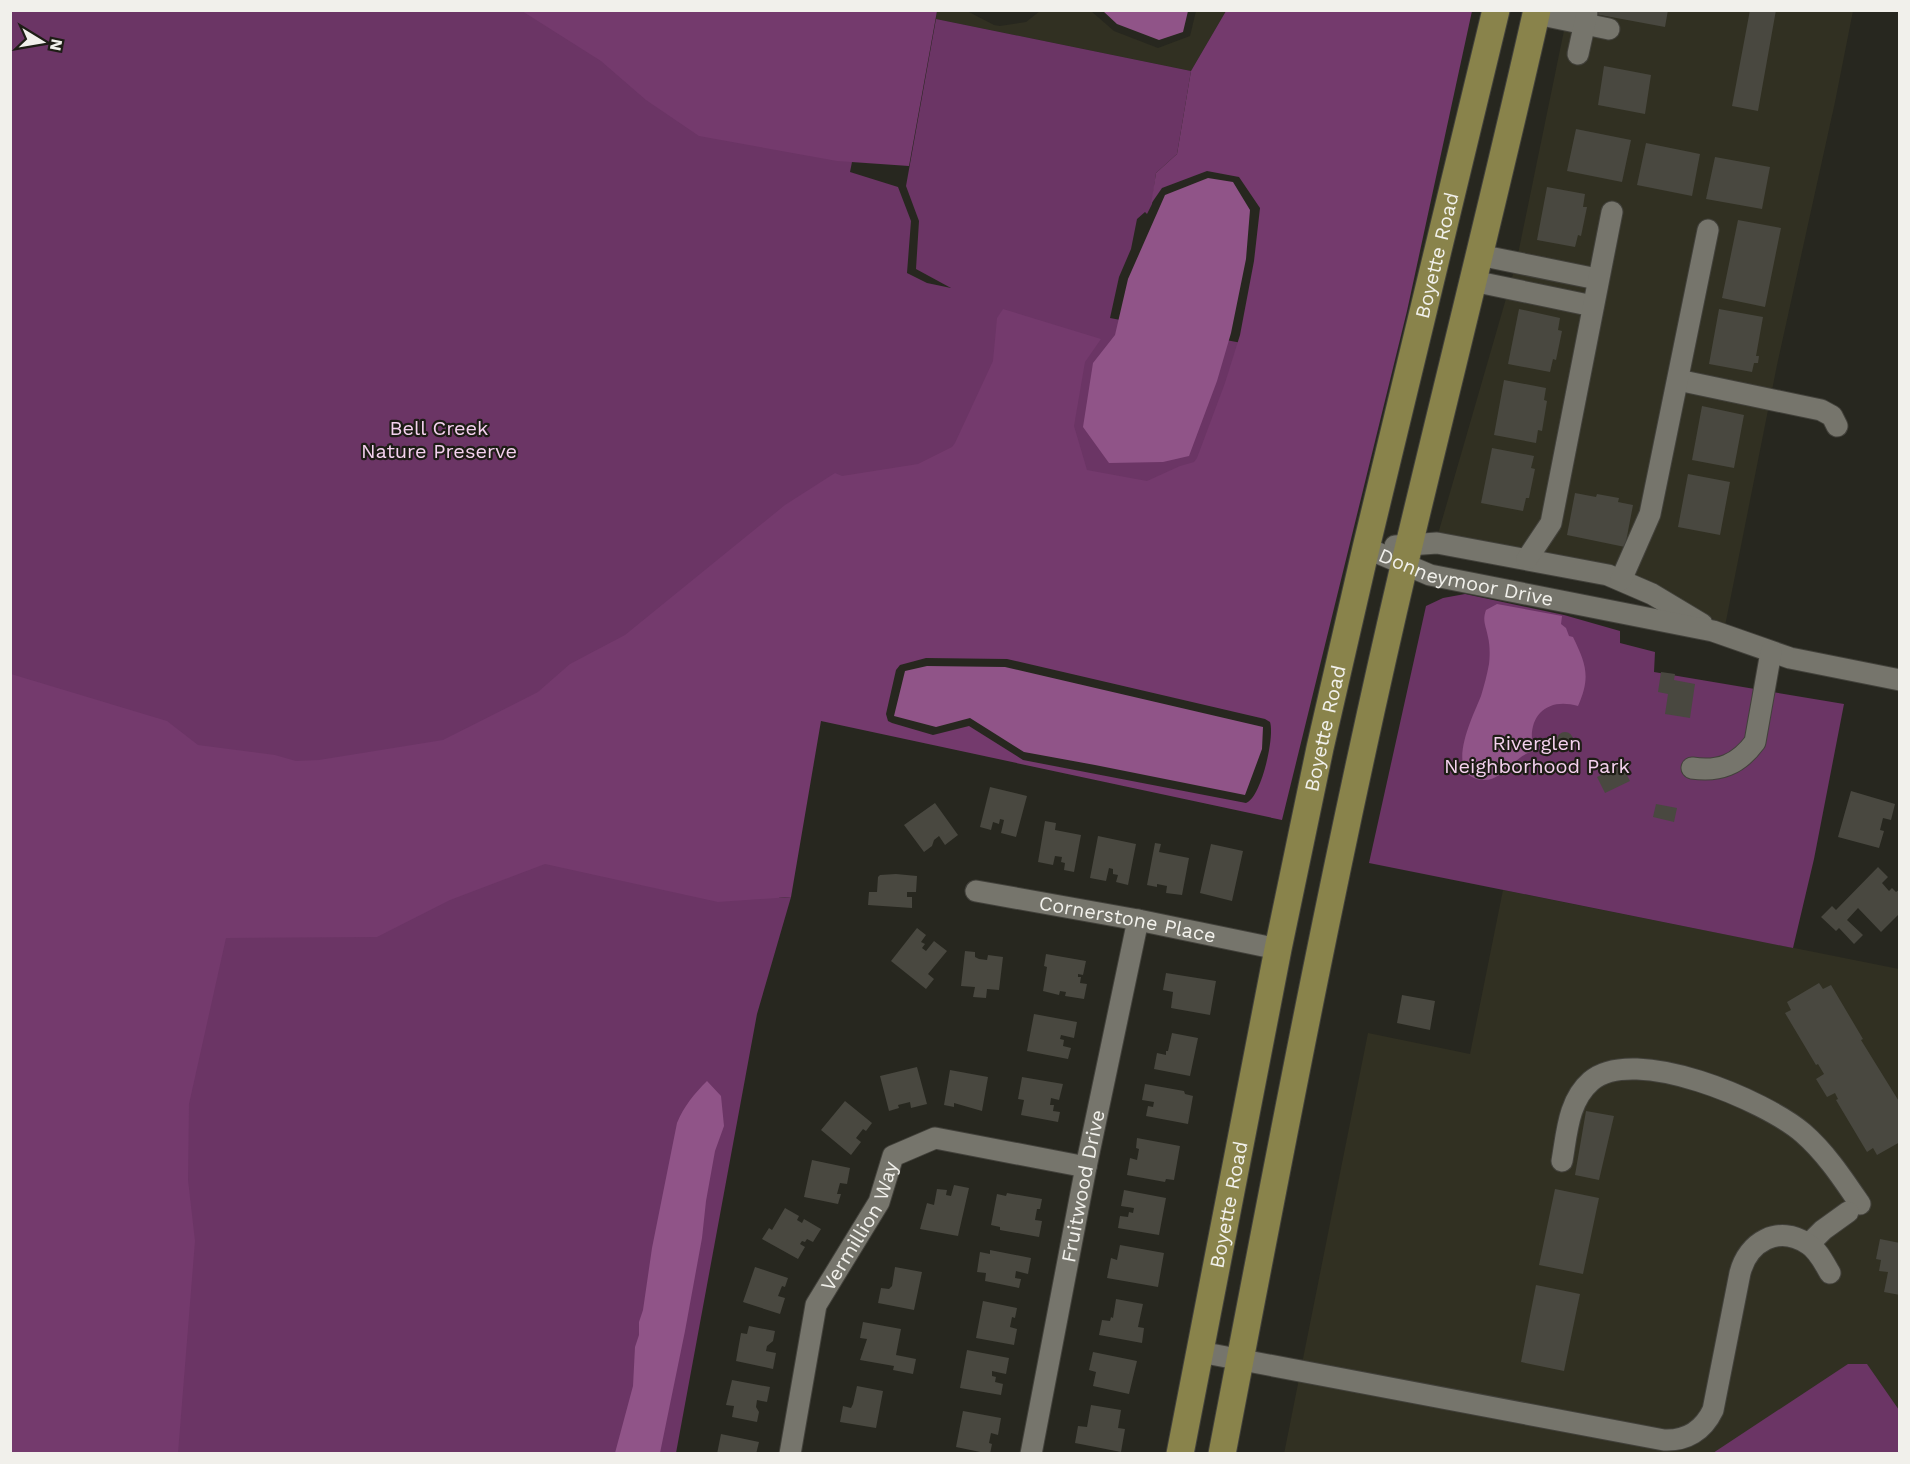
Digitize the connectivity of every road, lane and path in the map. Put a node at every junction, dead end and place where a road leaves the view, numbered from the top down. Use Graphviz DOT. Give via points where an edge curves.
graph roads {
  1 [pos="1496,10"];
  2 [pos="1537,12"];
  3 [pos="1586,18"];
  4 [pos="1608,29"];
  5 [pos="1578,54"];
  6 [pos="1612,213"];
  7 [pos="1708,230"];
  8 [pos="1476,268"];
  9 [pos="1597,279"];
  10 [pos="1593,306"];
  11 [pos="1678,380"];
  12 [pos="1837,426"];
  13 [pos="1366,548"];
  14 [pos="1407,555"];
  15 [pos="1527,560"];
  16 [pos="1621,580"];
  17 [pos="1713,631"];
  18 [pos="1771,652"];
  19 [pos="1899,680"];
  20 [pos="1692,768"];
  21 [pos="976,891"];
  22 [pos="1138,920"];
  23 [pos="1278,949"];
  24 [pos="1562,1161"];
  25 [pos="1086,1167"];
  26 [pos="1809,1244"];
  27 [pos="1830,1273"];
  28 [pos="1200,1352"];
  29 [pos="1240,1359"];
  30 [pos="1684,1447"];
  31 [pos="790,1454"];
  32 [pos="1031,1454"];
  33 [pos="1180,1454"];
  34 [pos="1222,1454"];
  1 -- 13 [label="main road, Boyette Road"];
  2 -- 3 [label="street"];
  2 -- 8 [label="main road, Boyette Road"];
  3 -- 4 [label="street"];
  3 -- 5 [label="street"];
  6 -- 9 [label="street"];
  7 -- 11 [label="street"];
  8 -- 9 [label="street"];
  8 -- 10 [label="street"];
  8 -- 14 [label="main road, Boyette Road"];
  9 -- 10 [label="street"];
  10 -- 15 [label="street" via="1551,523"];
  11 -- 12 [label="street" via="1821,410 1832,416"];
  11 -- 16 [label="street" via="1650,514"];
  13 -- 14 [label="street, Donneymoor Drive"];
  13 -- 23 [label="main road, Boyette Road"];
  14 -- 15 [label="street, Donneymoor Drive" via="1437,543"];
  14 -- 17 [label="street, Donneymoor Drive" via="1430,576"];
  14 -- 29 [label="main road, Boyette Road" via="1319,951"];
  15 -- 16 [label="street, Donneymoor Drive"];
  16 -- 17 [label="street, Donneymoor Drive"];
  17 -- 18 [label="street, Donneymoor Drive"];
  18 -- 19 [label="street, Donneymoor Drive"];
  18 -- 20 [label="street" via="1755,742 1737,762 1725,767"];
  21 -- 22 [label="street, Cornerstone Place"];
  22 -- 23 [label="street, Cornerstone Place"];
  22 -- 25 [label="street, Fruitwood Drive"];
  23 -- 28 [label="main road, Boyette Road"];
  24 -- 26 [label="street" via="1576,1100 1592,1081 1609,1072 1658,1071 1731,1092 1785,1120 1803,1134 1828,1159 1854,1208"];
  25 -- 31 [label="street, Vermillion Way" via="935,1138 893,1156 879,1202 816,1305"];
  25 -- 32 [label="street, Fruitwood Drive"];
  26 -- 27 [label="street"];
  26 -- 30 [label="street" via="1773,1237 1761,1240 1747,1253 1713,1410"];
  28 -- 29 [label="street"];
  28 -- 33 [label="main road, Boyette Road"];
  29 -- 30 [label="street"];
  29 -- 34 [label="main road, Boyette Road"];
}
